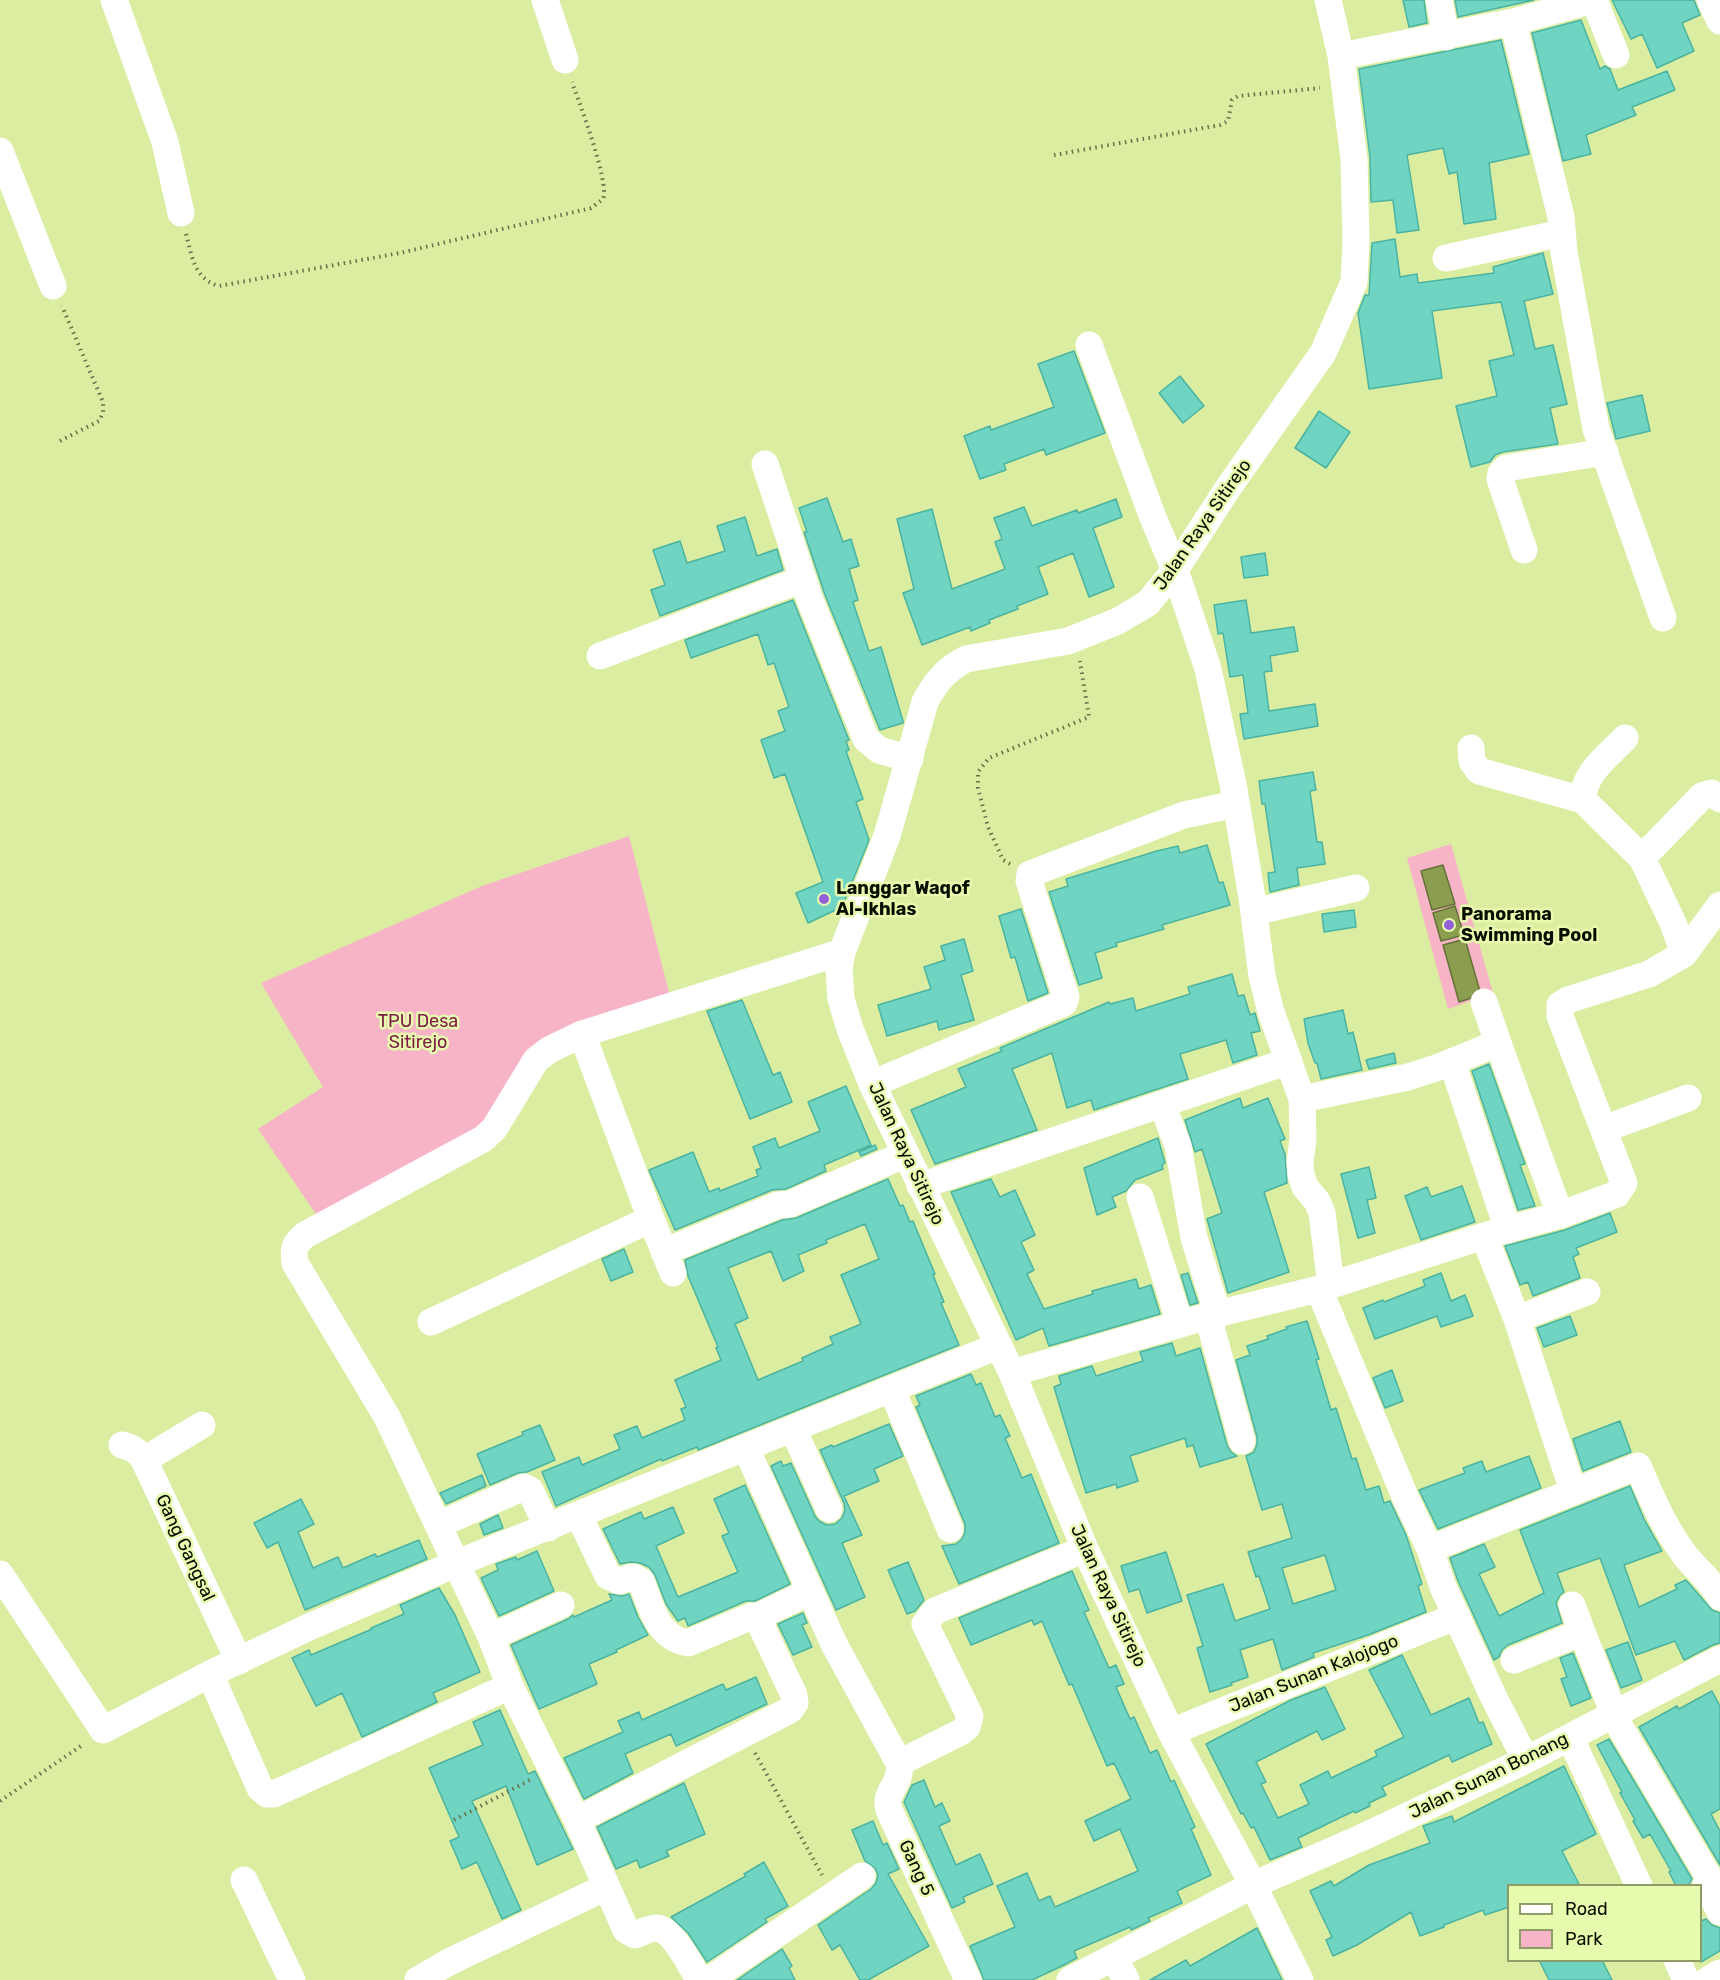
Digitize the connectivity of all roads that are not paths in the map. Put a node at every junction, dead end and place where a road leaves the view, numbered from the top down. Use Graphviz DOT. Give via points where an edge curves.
graph roads {
  1 [pos="114,0"];
  2 [pos="545,0"];
  3 [pos="1329,0"];
  4 [pos="1439,0"];
  5 [pos="1593,0"];
  6 [pos="1710,0"];
  7 [pos="1720,21"];
  8 [pos="1513,22"];
  9 [pos="1446,36"];
  10 [pos="1616,55"];
  11 [pos="1341,56"];
  12 [pos="565,60"];
  13 [pos="0,151"];
  14 [pos="181,213"];
  15 [pos="1562,233"];
  16 [pos="1446,258"];
  17 [pos="53,286"];
  18 [pos="1089,345"];
  19 [pos="1605,452"];
  20 [pos="765,464"];
  21 [pos="1524,550"];
  22 [pos="1175,570"];
  23 [pos="803,579"];
  24 [pos="1664,618"];
  25 [pos="600,656"];
  26 [pos="1625,738"];
  27 [pos="1471,748"];
  28 [pos="910,759"];
  29 [pos="1720,799"];
  30 [pos="1583,800"];
  31 [pos="1236,804"];
  32 [pos="1642,858"];
  33 [pos="1356,888"];
  34 [pos="1720,905"];
  35 [pos="1254,912"];
  36 [pos="842,952"];
  37 [pos="1684,954"];
  38 [pos="1484,1002"];
  39 [pos="582,1034"];
  40 [pos="1498,1043"];
  41 [pos="1289,1061"];
  42 [pos="1452,1062"];
  43 [pos="872,1084"];
  44 [pos="1688,1098"];
  45 [pos="1302,1099"];
  46 [pos="1162,1104"];
  47 [pos="1604,1129"];
  48 [pos="906,1154"];
  49 [pos="920,1186"];
  50 [pos="1140,1197"];
  51 [pos="1560,1215"];
  52 [pos="651,1219"];
  53 [pos="1496,1233"];
  54 [pos="1325,1287"];
  55 [pos="1587,1292"];
  56 [pos="1213,1315"];
  57 [pos="1517,1319"];
  58 [pos="431,1322"];
  59 [pos="1180,1324"];
  60 [pos="998,1346"];
  61 [pos="1012,1373"];
  62 [pos="892,1390"];
  63 [pos="202,1425"];
  64 [pos="793,1429"];
  65 [pos="1242,1441"];
  66 [pos="746,1448"];
  67 [pos="1573,1491"];
  68 [pos="829,1509"];
  69 [pos="579,1516"];
  70 [pos="438,1525"];
  71 [pos="548,1528"];
  72 [pos="950,1529"];
  73 [pos="1085,1549"];
  74 [pos="1431,1549"];
  75 [pos="455,1564"];
  76 [pos="0,1574"];
  77 [pos="809,1592"];
  78 [pos="1720,1597"];
  79 [pos="561,1605"];
  80 [pos="1572,1605"];
  81 [pos="1457,1616"];
  82 [pos="757,1617"];
  83 [pos="1582,1632"];
  84 [pos="491,1637"];
  85 [pos="1720,1659"];
  86 [pos="1514,1660"];
  87 [pos="239,1661"];
  88 [pos="210,1674"];
  89 [pos="510,1686"];
  90 [pos="1614,1714"];
  91 [pos="1171,1732"];
  92 [pos="1570,1737"];
  93 [pos="897,1760"];
  94 [pos="1526,1761"];
  95 [pos="577,1820"];
  96 [pos="862,1876"];
  97 [pos="244,1880"];
  98 [pos="1638,1884"];
  99 [pos="1253,1885"];
  100 [pos="606,1887"];
  101 [pos="1720,1912"];
  102 [pos="1678,1962"];
  103 [pos="1120,1968"];
  104 [pos="1720,1973"];
  105 [pos="292,1980"];
  106 [pos="418,1980"];
  107 [pos="699,1980"];
  108 [pos="709,1980"];
  109 [pos="968,1980"];
  110 [pos="1070,1980"];
  111 [pos="1300,1980"];
  112 [pos="1686,1980"];
  113 [pos="1708,1980"];
  1 -- 14 [label="street" via="165,142"];
  2 -- 12 [label="street"];
  3 -- 11 [label="street, Jalan Raya Sitirejo"];
  4 -- 9 [label="street"];
  5 -- 8 [label="street"];
  5 -- 10 [label="street"];
  6 -- 7 [label="street"];
  8 -- 9 [label="street"];
  8 -- 15 [label="street"];
  9 -- 11 [label="street"];
  11 -- 22 [label="street, Jalan Raya Sitirejo" via="1354,159 1354,282 1323,353"];
  13 -- 17 [label="street"];
  15 -- 16 [label="street"];
  15 -- 19 [label="street" via="1596,429"];
  18 -- 22 [label="street"];
  19 -- 21 [label="street" via="1506,468 1501,473"];
  19 -- 24 [label="street"];
  20 -- 23 [label="street"];
  22 -- 28 [label="street, Jalan Raya Sitirejo" via="1148,603 1090,634 966,659 952,666 925,702"];
  22 -- 31 [label="street" via="1208,669"];
  23 -- 25 [label="street"];
  23 -- 28 [label="street" via="866,739 879,750"];
  26 -- 30 [label="street" via="1588,777"];
  27 -- 30 [label="street" via="1479,771"];
  28 -- 36 [label="street, Jalan Raya Sitirejo" via="887,836"];
  29 -- 32 [label="street" via="1712,793 1702,796"];
  30 -- 32 [label="street"];
  31 -- 35 [label="street"];
  31 -- 43 [label="street" via="1184,815 1029,875 1066,997 1064,1003"];
  32 -- 37 [label="street"];
  33 -- 35 [label="street"];
  34 -- 37 [label="street"];
  35 -- 41 [label="street" via="1262,976"];
  36 -- 39 [label="street"];
  36 -- 43 [label="street, Jalan Raya Sitirejo" via="841,999"];
  37 -- 47 [label="street" via="1649,974 1560,1005 1560,1016"];
  38 -- 40 [label="street"];
  39 -- 52 [label="street"];
  39 -- 70 [label="street" via="536,1059 494,1130 483,1139 305,1235 293,1251 296,1263 387,1417"];
  40 -- 42 [label="street"];
  40 -- 51 [label="street"];
  41 -- 45 [label="street"];
  41 -- 46 [label="street"];
  42 -- 45 [label="street" via="1373,1086"];
  42 -- 53 [label="street"];
  43 -- 48 [label="street, Jalan Raya Sitirejo"];
  44 -- 47 [label="street"];
  45 -- 54 [label="street" via="1300,1175 1322,1213"];
  46 -- 49 [label="street"];
  46 -- 56 [label="street" via="1178,1146"];
  47 -- 51 [label="street" via="1624,1183 1622,1188 1617,1194"];
  48 -- 49 [label="street, Jalan Raya Sitirejo"];
  48 -- 52 [label="street" via="790,1204 778,1205 668,1262"];
  49 -- 60 [label="street, Jalan Raya Sitirejo"];
  50 -- 59 [label="street"];
  51 -- 53 [label="street"];
  52 -- 58 [label="street"];
  53 -- 54 [label="street"];
  53 -- 57 [label="street"];
  54 -- 56 [label="street"];
  54 -- 74 [label="street" via="1406,1499"];
  55 -- 57 [label="street"];
  56 -- 59 [label="street"];
  56 -- 65 [label="street"];
  57 -- 67 [label="street"];
  59 -- 61 [label="street"];
  60 -- 61 [label="street, Jalan Raya Sitirejo"];
  60 -- 62 [label="street"];
  61 -- 73 [label="street, Jalan Raya Sitirejo"];
  62 -- 64 [label="street"];
  62 -- 72 [label="street"];
  63 -- 87 [label="street, Gang Gangsal" via="133,1452"];
  64 -- 66 [label="street"];
  64 -- 68 [label="street"];
  66 -- 69 [label="street"];
  66 -- 77 [label="street"];
  67 -- 74 [label="street"];
  67 -- 78 [label="street" via="1638,1467 1671,1536"];
  69 -- 71 [label="street"];
  69 -- 82 [label="street" via="608,1576 619,1581 633,1577 641,1581 660,1627 671,1638 688,1643"];
  70 -- 71 [label="street" via="524,1487"];
  70 -- 75 [label="street"];
  71 -- 75 [label="street"];
  73 -- 91 [label="street, Jalan Raya Sitirejo"];
  73 -- 93 [label="street" via="935,1611 929,1617 925,1624 970,1721 961,1732"];
  74 -- 81 [label="street"];
  75 -- 84 [label="street"];
  75 -- 87 [label="street"];
  76 -- 88 [label="street" via="103,1731"];
  77 -- 82 [label="street"];
  77 -- 93 [label="street"];
  79 -- 84 [label="street"];
  80 -- 83 [label="street"];
  81 -- 91 [label="street, Jalan Sunan Kalojogo"];
  81 -- 94 [label="street"];
  82 -- 95 [label="street" via="794,1695 795,1703 790,1710"];
  83 -- 86 [label="street"];
  83 -- 90 [label="street"];
  84 -- 89 [label="street"];
  85 -- 90 [label="street, Jalan Sunan Bonang"];
  87 -- 88 [label="street"];
  88 -- 89 [label="street" via="260,1788 267,1794"];
  89 -- 95 [label="street"];
  90 -- 92 [label="street, Jalan Sunan Bonang"];
  90 -- 101 [label="street" via="1710,1879 1706,1884"];
  91 -- 99 [label="street, Jalan Raya Sitirejo"];
  92 -- 94 [label="street, Jalan Sunan Bonang"];
  92 -- 98 [label="street"];
  93 -- 109 [label="street, Gang 5" via="900,1770 888,1796 889,1810"];
  94 -- 99 [label="street, Jalan Sunan Bonang"];
  95 -- 100 [label="street"];
  96 -- 108 [label="street"];
  97 -- 105 [label="street"];
  99 -- 103 [label="street"];
  99 -- 111 [label="street, Jalan Raya Sitirejo"];
  100 -- 106 [label="street"];
  100 -- 107 [label="street" via="626,1930 634,1935 654,1928 664,1932 687,1958"];
  102 -- 112 [label="street"];
  103 -- 110 [label="street"];
  104 -- 113 [label="street"];
}
